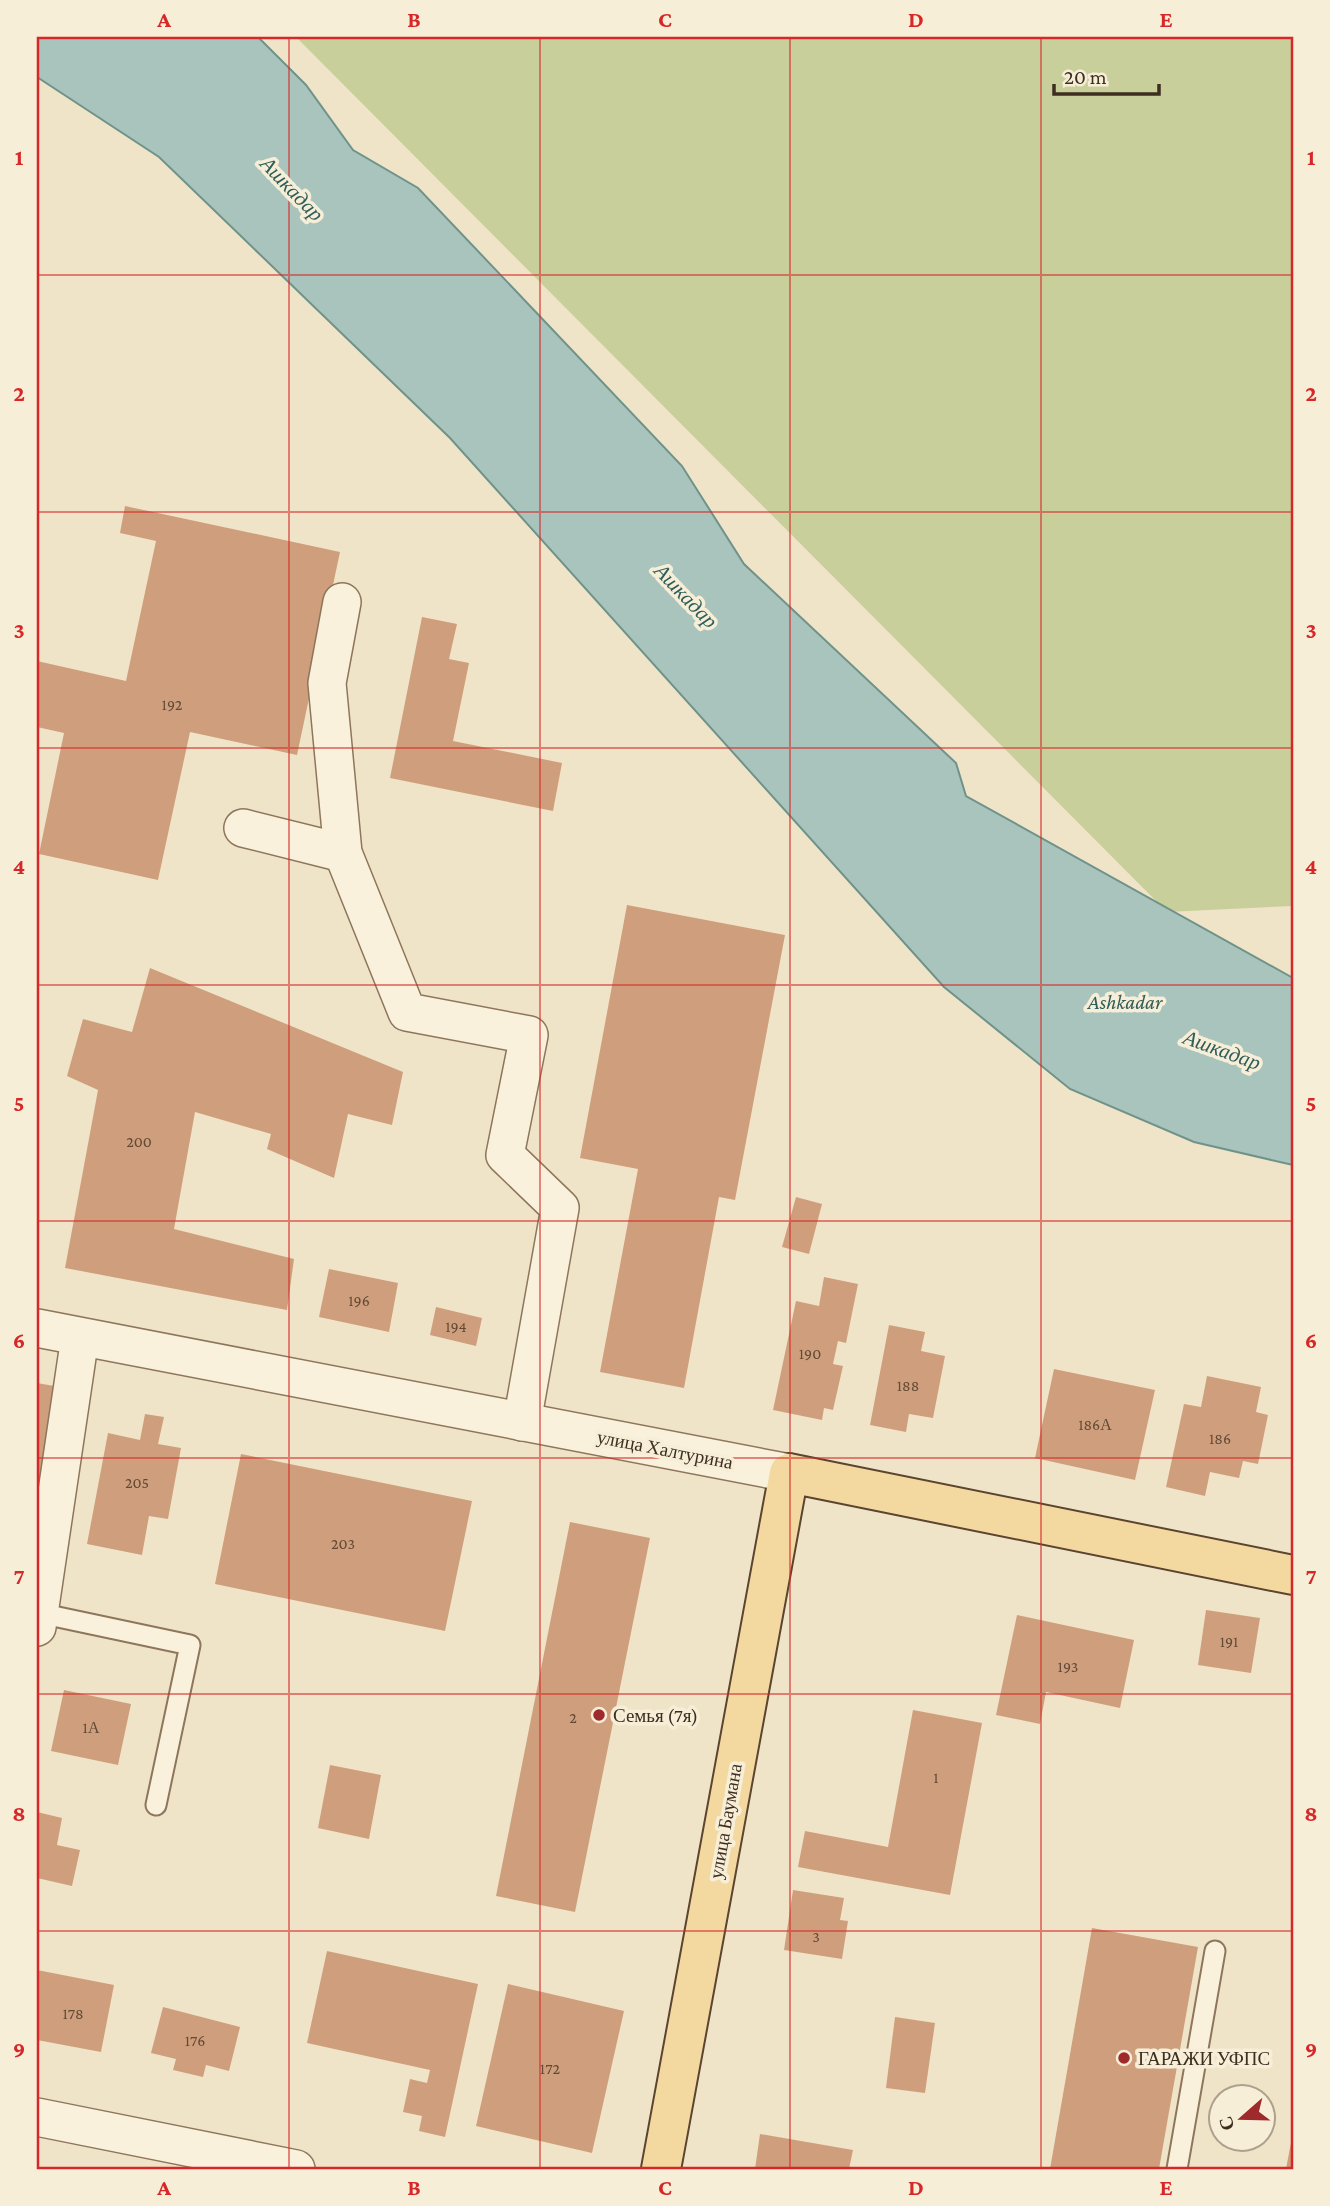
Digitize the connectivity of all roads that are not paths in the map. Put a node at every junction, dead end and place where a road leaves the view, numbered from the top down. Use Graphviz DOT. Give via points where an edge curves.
graph roads {
  1 [pos="342,602"];
  2 [pos="243,828"];
  3 [pos="343,853"];
  4 [pos="37,1328"];
  5 [pos="80,1337"];
  6 [pos="522,1422"];
  7 [pos="789,1473"];
  8 [pos="1293,1575"];
  9 [pos="38,1620"];
  10 [pos="156,1805"];
  11 [pos="1215,1951"];
  12 [pos="37,2117"];
  13 [pos="219,2162"];
  14 [pos="296,2169"];
  15 [pos="661,2169"];
  16 [pos="1177,2169"];
  1 -- 3 [label="street" via="327,683"];
  2 -- 3 [label="street"];
  3 -- 6 [label="street" via="407,1012 529,1035 505,1154 560,1208"];
  4 -- 5 [label="street, улица Халтурина"];
  5 -- 6 [label="street, улица Халтурина"];
  5 -- 9 [label="street"];
  6 -- 7 [label="street, улица Халтурина"];
  7 -- 8 [label="main road, улица Халтурина"];
  7 -- 15 [label="main road, улица Баумана"];
  9 -- 10 [label="lane" via="190,1645"];
  11 -- 16 [label="lane"];
  12 -- 13 [label="street"];
  13 -- 14 [label="street"];
}
